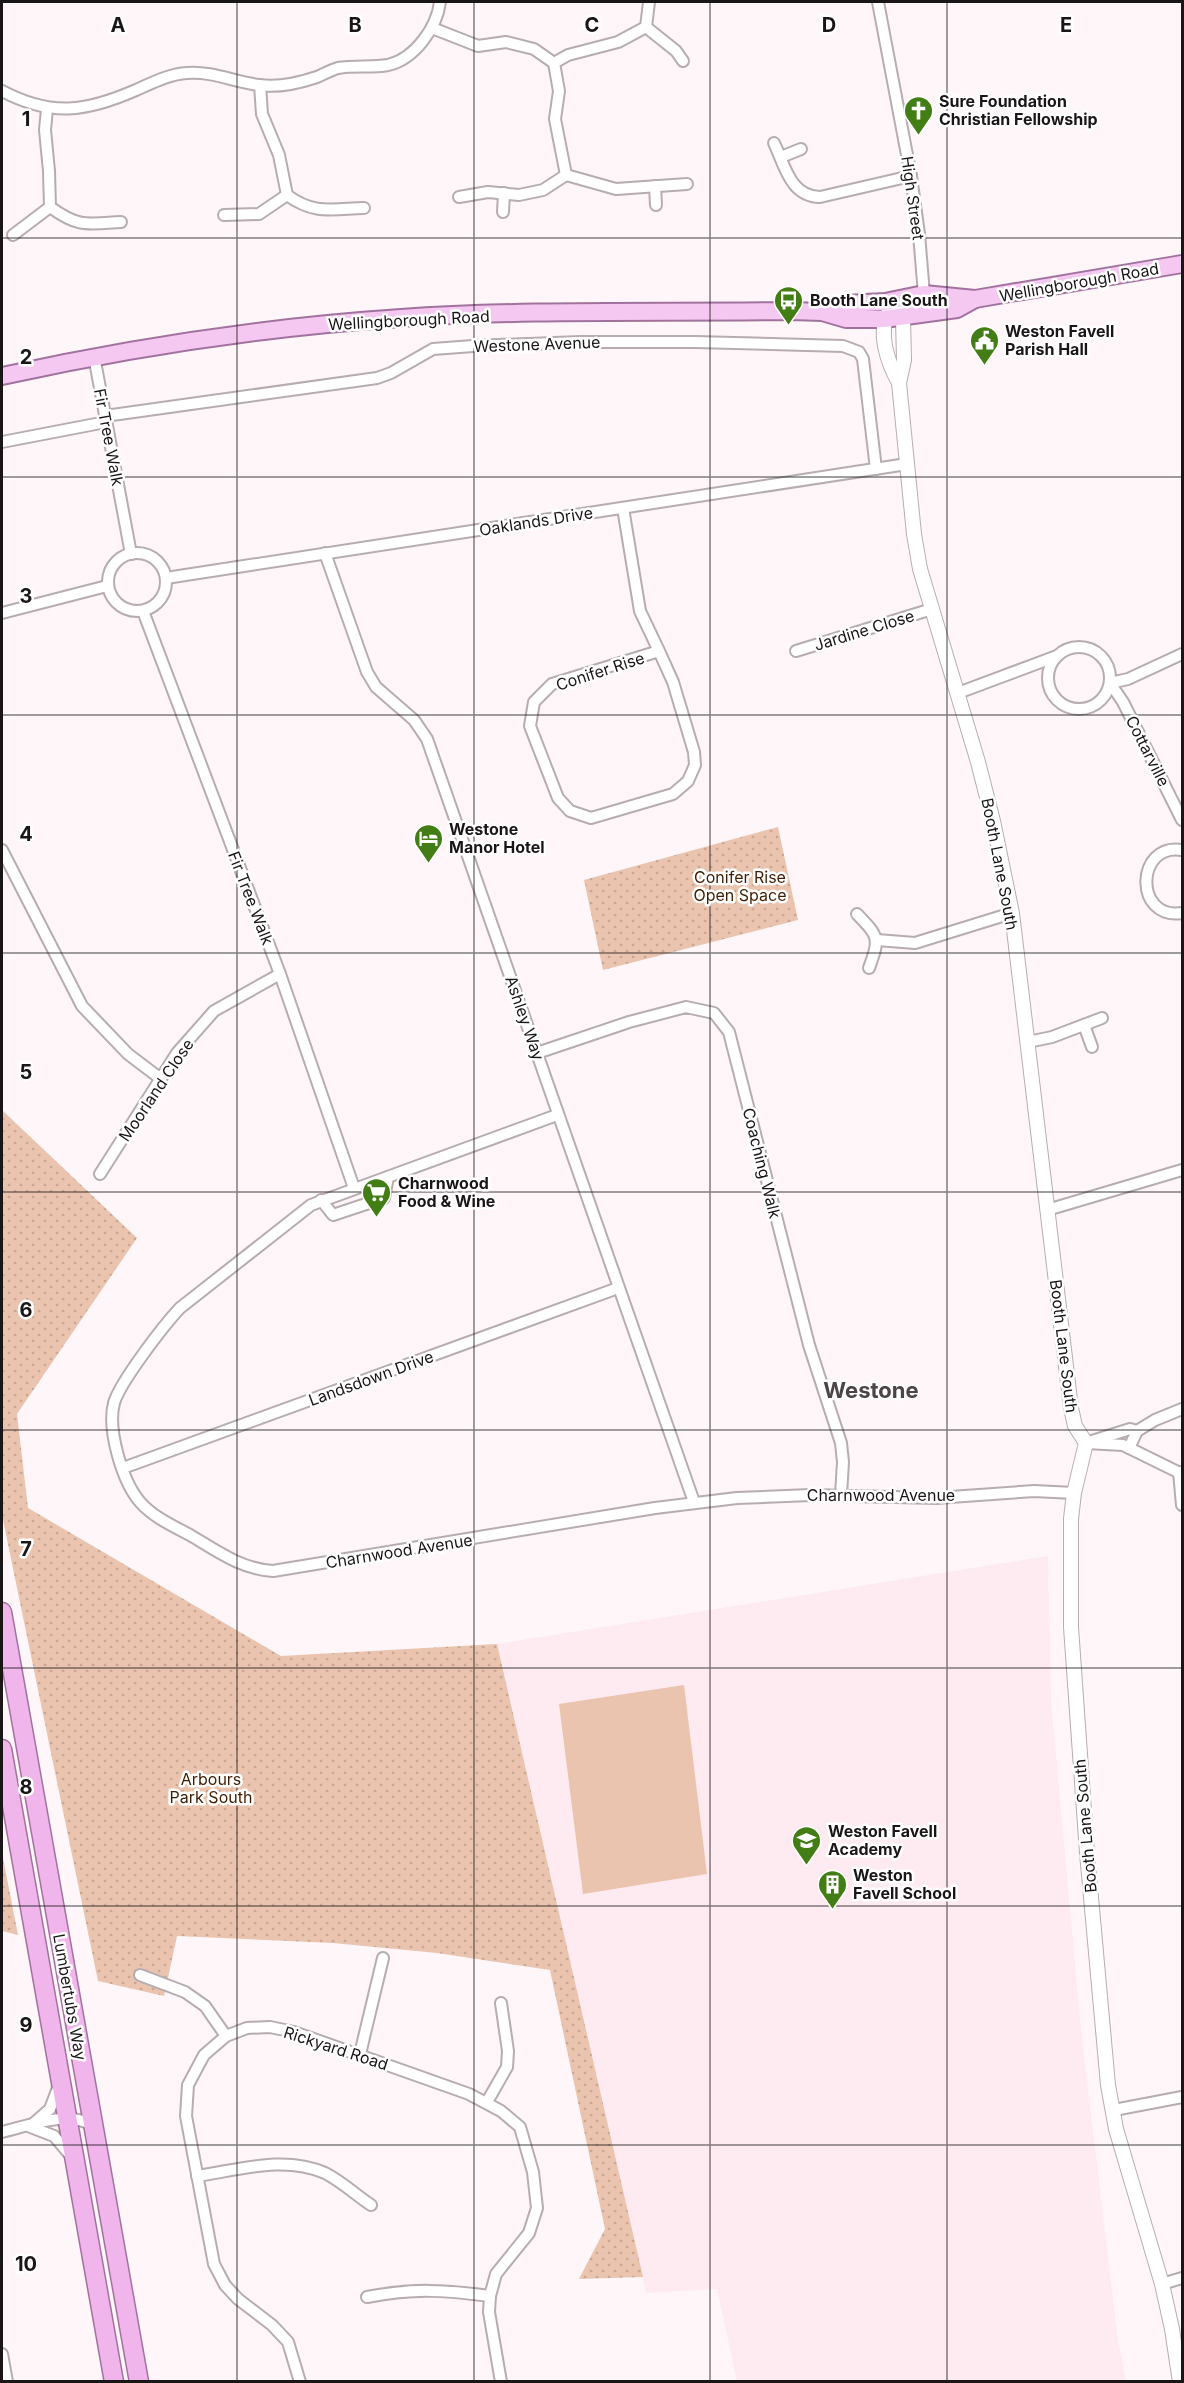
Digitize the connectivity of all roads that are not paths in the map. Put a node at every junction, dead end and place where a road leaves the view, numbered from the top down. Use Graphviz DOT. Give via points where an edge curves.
graph roads {
  1 [pos="440,2"];
  2 [pos="649,2"];
  3 [pos="878,2"];
  4 [pos="646,27"];
  5 [pos="432,28"];
  6 [pos="683,61"];
  7 [pos="554,63"];
  8 [pos="260,85"];
  9 [pos="2,91"];
  10 [pos="47,109"];
  11 [pos="774,143"];
  12 [pos="801,149"];
  13 [pos="781,157"];
  14 [pos="566,175"];
  15 [pos="911,176"];
  16 [pos="687,184"];
  17 [pos="655,186"];
  18 [pos="504,193"];
  19 [pos="287,195"];
  20 [pos="459,198"];
  21 [pos="656,205"];
  22 [pos="50,207"];
  23 [pos="364,208"];
  24 [pos="502,212"];
  25 [pos="224,214"];
  26 [pos="121,222"];
  27 [pos="14,235"];
  28 [pos="1182,264"];
  29 [pos="924,294"];
  30 [pos="975,299"];
  31 [pos="894,300"];
  32 [pos="822,312"];
  33 [pos="903,318"];
  34 [pos="884,320"];
  35 [pos="94,357"];
  36 [pos="2,376"];
  37 [pos="898,383"];
  38 [pos="106,419"];
  39 [pos="2,442"];
  40 [pos="907,464"];
  41 [pos="876,469"];
  42 [pos="623,508"];
  43 [pos="325,553"];
  44 [pos="131,554"];
  45 [pos="166,578"];
  46 [pos="107,585"];
  47 [pos="932,609"];
  48 [pos="143,611"];
  49 [pos="2,613"];
  50 [pos="659,651"];
  51 [pos="796,651"];
  52 [pos="1182,654"];
  53 [pos="1057,656"];
  54 [pos="1110,683"];
  55 [pos="958,693"];
  56 [pos="1182,820"];
  57 [pos="2,850"];
  58 [pos="1182,850"];
  59 [pos="1182,913"];
  60 [pos="857,914"];
  61 [pos="1012,914"];
  62 [pos="877,940"];
  63 [pos="869,968"];
  64 [pos="280,974"];
  65 [pos="1102,1018"];
  66 [pos="1084,1025"];
  67 [pos="1028,1042"];
  68 [pos="1092,1047"];
  69 [pos="537,1053"];
  70 [pos="161,1079"];
  71 [pos="557,1115"];
  72 [pos="1182,1170"];
  73 [pos="100,1174"];
  74 [pos="388,1177"];
  75 [pos="354,1188"];
  76 [pos="321,1200"];
  77 [pos="1047,1210"];
  78 [pos="618,1288"];
  79 [pos="1182,1409"];
  80 [pos="1137,1431"];
  81 [pos="1086,1443"];
  82 [pos="1129,1448"];
  83 [pos="123,1468"];
  84 [pos="1181,1473"];
  85 [pos="1074,1493"];
  86 [pos="841,1495"];
  87 [pos="694,1502"];
  88 [pos="1182,1505"];
  89 [pos="2,1612"];
  90 [pos="2,1749"];
  91 [pos="383,1958"];
  92 [pos="140,1975"];
  93 [pos="501,2003"];
  94 [pos="226,2036"];
  95 [pos="360,2054"];
  96 [pos="60,2081"];
  97 [pos="1182,2097"];
  98 [pos="487,2102"];
  99 [pos="1114,2110"];
  100 [pos="67,2117"];
  101 [pos="28,2126"];
  102 [pos="93,2127"];
  103 [pos="2,2132"];
  104 [pos="75,2161"];
  105 [pos="197,2176"];
  106 [pos="371,2205"];
  107 [pos="1182,2278"];
  108 [pos="1162,2284"];
  109 [pos="490,2296"];
  110 [pos="367,2298"];
  111 [pos="2,2354"];
  112 [pos="5,2375"];
  113 [pos="114,2382"];
  114 [pos="139,2382"];
  115 [pos="300,2382"];
  116 [pos="501,2382"];
  117 [pos="1180,2382"];
  1 -- 5 [label="street"];
  2 -- 4 [label="street"];
  3 -- 15 [label="street, High Street"];
  4 -- 6 [label="street"];
  4 -- 7 [label="street" via="618,42 568,55"];
  5 -- 7 [label="street" via="478,46 506,42 534,49"];
  5 -- 8 [label="street" via="411,52 390,65 337,68 296,83"];
  7 -- 14 [label="street" via="559,91 555,119"];
  8 -- 10 [label="street" via="219,74 185,73 165,77 88,108"];
  8 -- 19 [label="street" via="262,114 279,155"];
  9 -- 10 [label="street"];
  10 -- 22 [label="street"];
  11 -- 13 [label="street"];
  12 -- 13 [label="street"];
  13 -- 15 [label="street" via="792,184 812,196"];
  14 -- 17 [label="street" via="616,189"];
  14 -- 18 [label="street" via="543,190 519,195"];
  15 -- 29 [label="street, High Street"];
  16 -- 17 [label="street"];
  17 -- 21 [label="street"];
  18 -- 20 [label="street"];
  18 -- 24 [label="street"];
  19 -- 23 [label="street" via="302,206 317,210"];
  19 -- 25 [label="street" via="259,214"];
  22 -- 26 [label="street" via="82,225"];
  22 -- 27 [label="street"];
  28 -- 30 [label="main road, Wellingborough Road"];
  29 -- 30 [label="main road, Wellingborough Road"];
  29 -- 31 [label="main road, Wellingborough Road"];
  29 -- 33 [label="street"];
  30 -- 33 [label="main road, Wellingborough Road" via="957,309"];
  31 -- 32 [label="main road, Wellingborough Road" via="845,304"];
  31 -- 33 [label="street, Booth Lane South"];
  31 -- 34 [label="street"];
  32 -- 34 [label="main road, Wellingborough Road" via="846,319"];
  32 -- 35 [label="main road, Wellingborough Road" via="403,318 283,328"];
  33 -- 34 [label="main road, Wellingborough Road"];
  33 -- 37 [label="street, Booth Lane South" via="904,360"];
  34 -- 37 [label="street, Booth Lane South" via="888,362"];
  35 -- 36 [label="main road, Wellingborough Road"];
  35 -- 38 [label="street, Fir Tree Walk"];
  37 -- 40 [label="street, Booth Lane South"];
  38 -- 39 [label="street, Westone Avenue"];
  38 -- 41 [label="street, Westone Avenue" via="377,378 433,349 580,342 843,346 859,352 863,359"];
  38 -- 44 [label="street, Fir Tree Walk"];
  40 -- 41 [label="street, Oaklands Drive"];
  40 -- 47 [label="street, Booth Lane South" via="916,553"];
  41 -- 42 [label="street, Oaklands Drive"];
  42 -- 43 [label="street, Oaklands Drive"];
  42 -- 50 [label="street, Conifer Rise" via="639,612"];
  43 -- 45 [label="street, Oaklands Drive"];
  43 -- 69 [label="street, Ashley Way" via="367,672 376,687 414,720 427,740"];
  44 -- 45 [label="street" via="151,557 159,563"];
  44 -- 46 [label="street" via="111,568"];
  45 -- 48 [label="street" via="162,597"];
  46 -- 48 [label="street" via="115,602 123,608"];
  46 -- 49 [label="street"];
  47 -- 51 [label="street, Jardine Close"];
  47 -- 55 [label="street, Booth Lane South"];
  48 -- 64 [label="street, Fir Tree Walk"];
  50 -- 50 [label="street, Conifer Rise" via="673,682 694,752 695,765 688,781 674,794 591,818 570,811 558,798 530,726 534,702 552,684"];
  52 -- 54 [label="street" via="1128,679"];
  53 -- 54 [label="street, Cottarville" via="1076,648 1094,651 1108,668"];
  53 -- 54 [label="street" via="1048,678 1053,696 1061,703 1071,708 1091,707 1105,696"];
  53 -- 55 [label="street, Cottarville"];
  54 -- 56 [label="street, Cottarville"];
  55 -- 61 [label="street, Booth Lane South" via="991,811"];
  57 -- 70 [label="street" via="82,1006 128,1054"];
  58 -- 59 [label="street" via="1157,857 1145,880 1155,904 1164,911"];
  60 -- 62 [label="street"];
  61 -- 62 [label="street" via="915,943"];
  61 -- 67 [label="street, Booth Lane South"];
  62 -- 63 [label="street"];
  64 -- 70 [label="street, Moorland Close" via="214,1011 177,1053"];
  64 -- 75 [label="street, Fir Tree Walk"];
  65 -- 66 [label="street"];
  66 -- 67 [label="street"];
  66 -- 68 [label="street"];
  67 -- 77 [label="street, Booth Lane South"];
  69 -- 71 [label="street, Ashley Way"];
  69 -- 86 [label="street, Coaching Walk" via="686,1007 714,1013 729,1032 809,1345 841,1443"];
  70 -- 73 [label="street, Moorland Close"];
  71 -- 74 [label="street, Charnwood Avenue"];
  71 -- 78 [label="street, Ashley Way"];
  72 -- 77 [label="street"];
  74 -- 75 [label="street, Charnwood Avenue"];
  74 -- 76 [label="street" via="384,1198 333,1215"];
  75 -- 76 [label="street, Charnwood Avenue"];
  76 -- 83 [label="street, Charnwood Avenue" via="198,1293 168,1321 114,1402 111,1426"];
  77 -- 81 [label="street, Booth Lane South" via="1071,1408 1075,1426"];
  78 -- 83 [label="street, Landsdown Drive"];
  78 -- 87 [label="street, Ashley Way"];
  79 -- 80 [label="street"];
  80 -- 81 [label="street" via="1130,1428"];
  80 -- 82 [label="street"];
  81 -- 82 [label="street"];
  81 -- 85 [label="street, Booth Lane South"];
  82 -- 84 [label="street"];
  83 -- 87 [label="street, Charnwood Avenue" via="135,1496 154,1514 243,1565 273,1571"];
  84 -- 88 [label="street"];
  85 -- 86 [label="street, Charnwood Avenue" via="1034,1491 936,1498"];
  85 -- 99 [label="street, Booth Lane South" via="1070,1552 1075,1693 1108,2085"];
  86 -- 87 [label="street, Charnwood Avenue"];
  89 -- 102 [label="highway, Lumbertubs Way"];
  90 -- 96 [label="highway, Lumbertubs Way"];
  91 -- 95 [label="street"];
  92 -- 94 [label="street" via="185,1992 205,2006"];
  93 -- 98 [label="street" via="507,2067"];
  94 -- 95 [label="street, Rickyard Road" via="247,2028 270,2027"];
  94 -- 105 [label="street, Rickyard Road" via="204,2055 188,2085 186,2116"];
  95 -- 98 [label="street, Rickyard Road"];
  96 -- 100 [label="highway, Lumbertubs Way"];
  96 -- 101 [label="street" via="50,2109"];
  97 -- 99 [label="street"];
  98 -- 109 [label="street, Rickyard Road" via="520,2127 533,2172 537,2208 529,2233 496,2274"];
  99 -- 108 [label="street, Booth Lane South" via="1116,2129"];
  100 -- 101 [label="street"];
  100 -- 102 [label="street" via="85,2120"];
  100 -- 104 [label="highway, Lumbertubs Way"];
  101 -- 103 [label="street"];
  101 -- 104 [label="street" via="54,2136"];
  102 -- 114 [label="highway, Lumbertubs Way"];
  104 -- 113 [label="highway, Lumbertubs Way"];
  105 -- 106 [label="street" via="274,2164 300,2164 327,2174"];
  105 -- 115 [label="street, Rickyard Road" via="214,2264 231,2292 288,2342"];
  107 -- 108 [label="street"];
  108 -- 117 [label="street, Booth Lane South"];
  109 -- 110 [label="street" via="405,2290"];
  109 -- 116 [label="street, Rickyard Road" via="489,2312"];
  111 -- 112 [label="street"];
}
